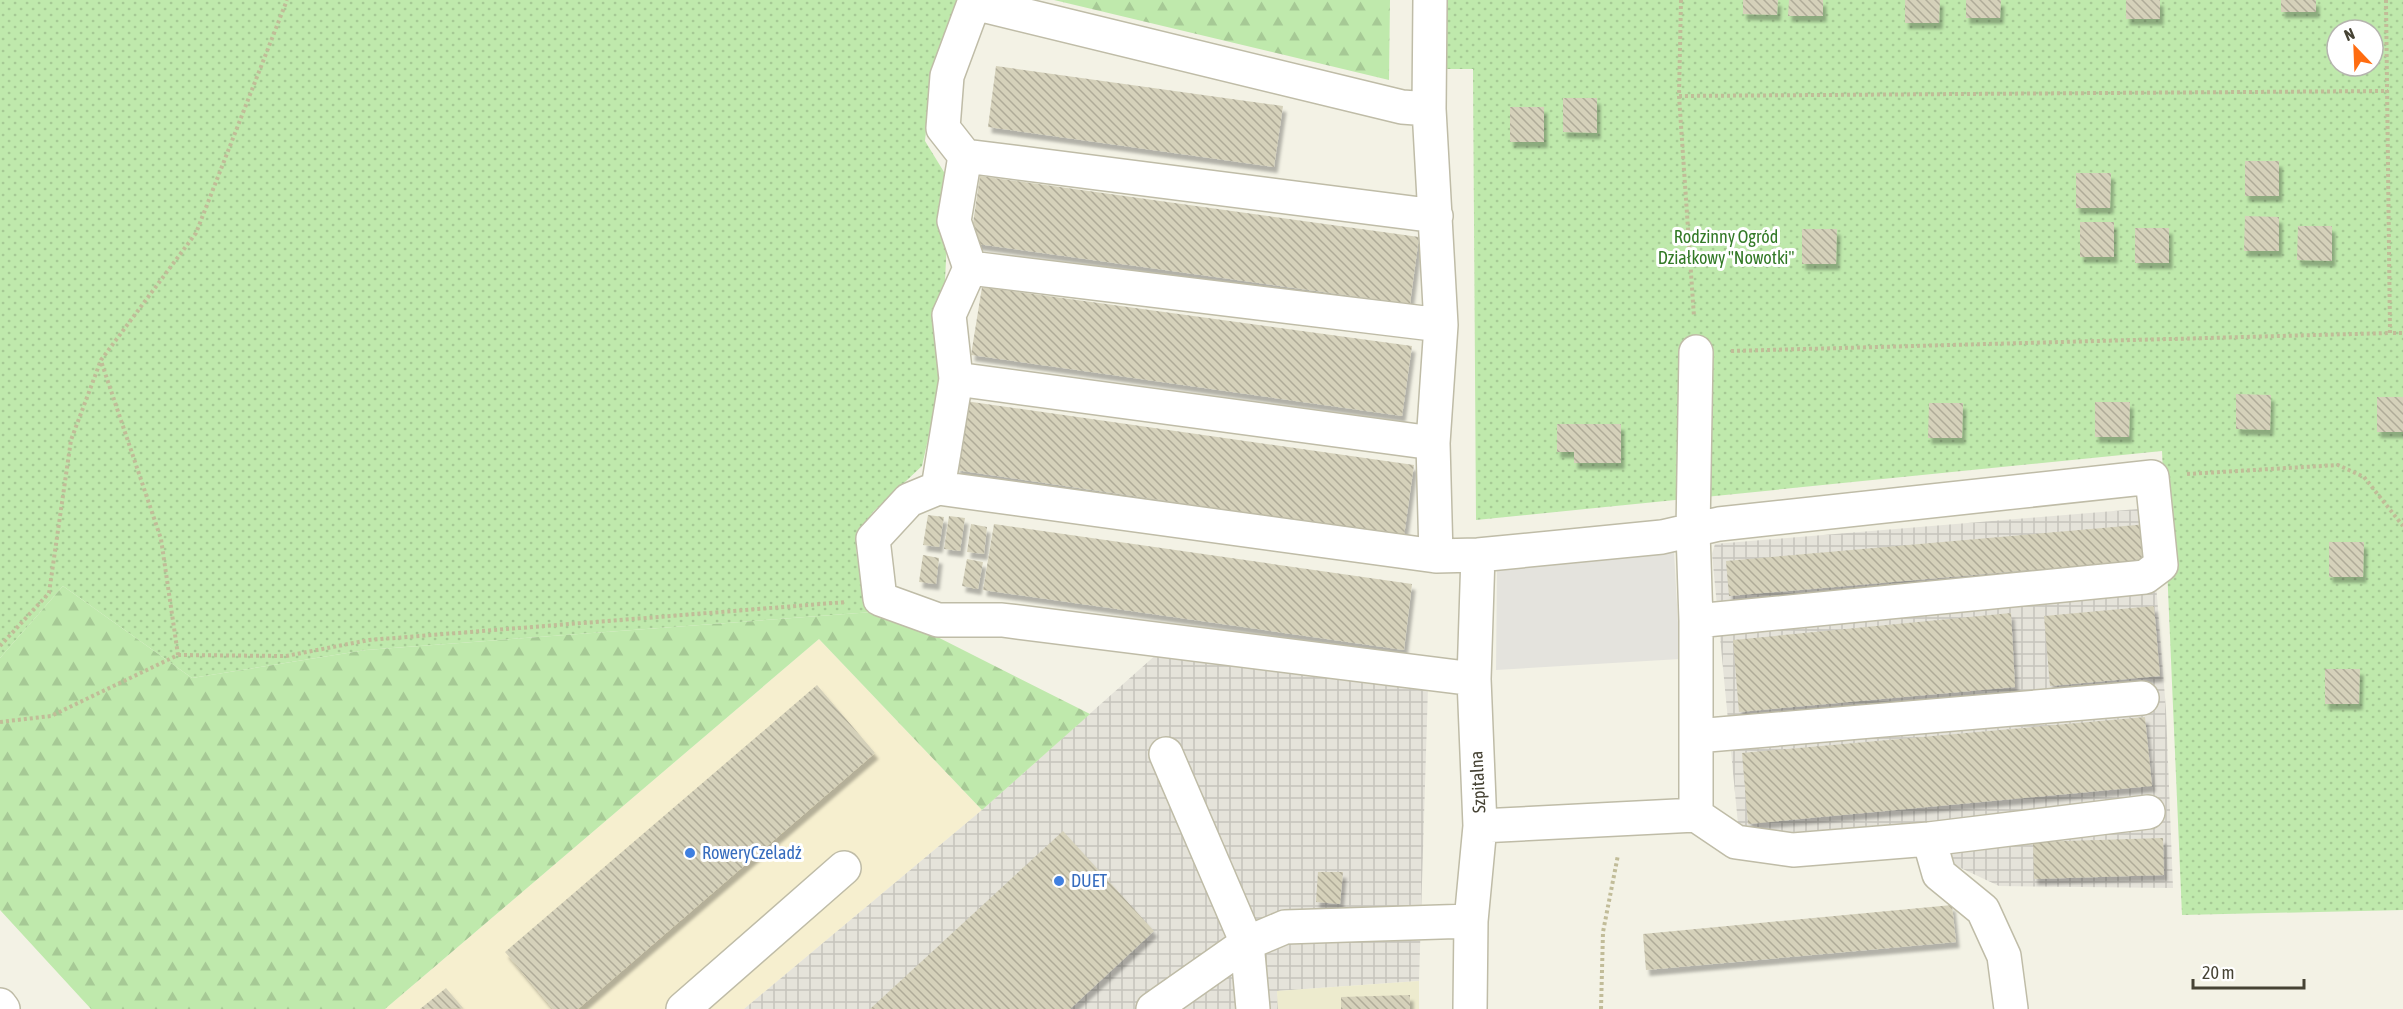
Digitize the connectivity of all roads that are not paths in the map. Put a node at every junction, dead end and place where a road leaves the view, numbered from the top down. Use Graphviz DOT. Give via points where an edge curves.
graph roads {
  1 [pos="1430,0"];
  2 [pos="1430,108"];
  3 [pos="965,156"];
  4 [pos="1437,216"];
  5 [pos="970,268"];
  6 [pos="1440,325"];
  7 [pos="1696,352"];
  8 [pos="956,379"];
  9 [pos="1433,442"];
  10 [pos="938,488"];
  11 [pos="1693,532"];
  12 [pos="1478,555"];
  13 [pos="1436,556"];
  14 [pos="1696,621"];
  15 [pos="1474,679"];
  16 [pos="2142,698"];
  17 [pos="1696,736"];
  18 [pos="1166,754"];
  19 [pos="2148,812"];
  20 [pos="1696,815"];
  21 [pos="1480,826"];
  22 [pos="1929,839"];
  23 [pos="844,868"];
  24 [pos="1471,921"];
  25 [pos="1247,943"];
  26 [pos="0,1005"];
  27 [pos="3,1009"];
  28 [pos="683,1009"];
  29 [pos="1153,1009"];
  30 [pos="1253,1009"];
  31 [pos="1470,1009"];
  32 [pos="2011,1009"];
  1 -- 2 [label="street"];
  2 -- 3 [label="street" via="1402,107 974,3 946,76 943,128"];
  2 -- 4 [label="street"];
  3 -- 4 [label="street"];
  3 -- 5 [label="street" via="954,221"];
  4 -- 6 [label="street"];
  5 -- 6 [label="street"];
  5 -- 8 [label="street" via="949,315"];
  6 -- 9 [label="street"];
  7 -- 11 [label="street"];
  8 -- 9 [label="street"];
  8 -- 10 [label="street"];
  9 -- 13 [label="street"];
  10 -- 13 [label="street"];
  10 -- 15 [label="street" via="909,500 873,538 880,599 938,620 1002,620"];
  11 -- 12 [label="street"];
  11 -- 14 [label="street"];
  11 -- 14 [label="street" via="1719,524 2152,477 2161,565 2145,578"];
  12 -- 13 [label="street"];
  12 -- 15 [label="street, Szpitalna"];
  14 -- 17 [label="street"];
  15 -- 21 [label="street, Szpitalna"];
  16 -- 17 [label="street"];
  17 -- 20 [label="street"];
  18 -- 25 [label="street"];
  19 -- 22 [label="street"];
  20 -- 21 [label="street"];
  20 -- 22 [label="street" via="1736,842 1792,850"];
  21 -- 24 [label="street, Szpitalna"];
  22 -- 32 [label="street" via="1939,874 1983,910 2004,956"];
  23 -- 28 [label="street"];
  24 -- 25 [label="street" via="1285,927"];
  24 -- 31 [label="street, Szpitalna"];
  25 -- 29 [label="street"];
  25 -- 30 [label="street"];
  26 -- 27 [label="street"];
}
